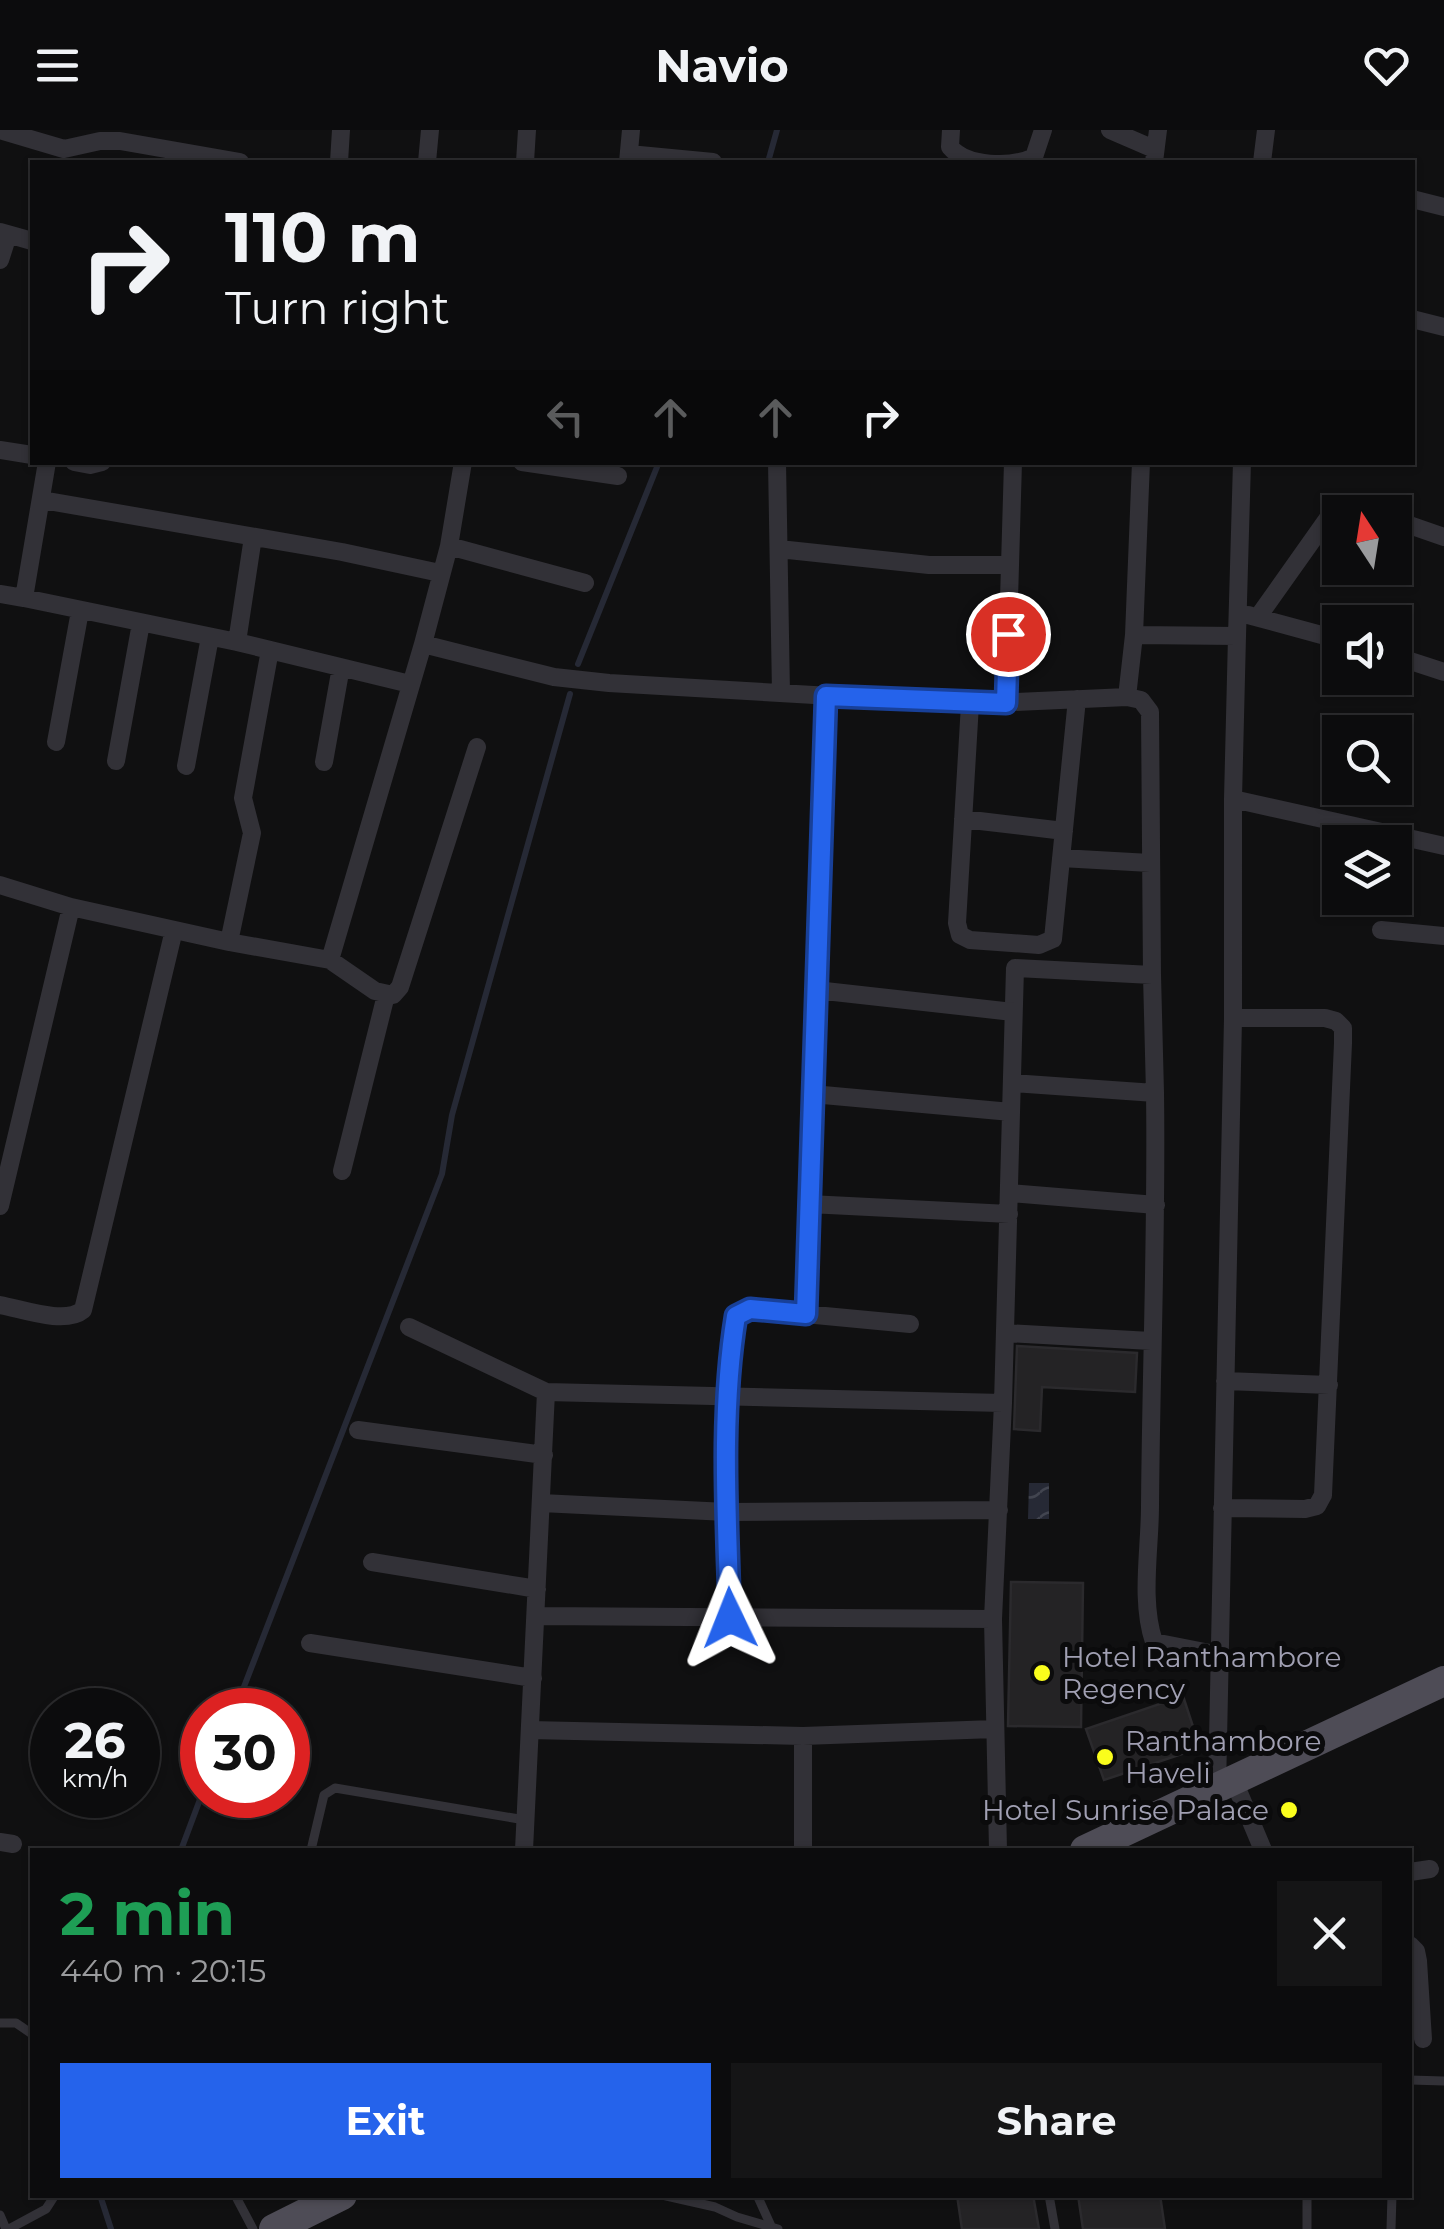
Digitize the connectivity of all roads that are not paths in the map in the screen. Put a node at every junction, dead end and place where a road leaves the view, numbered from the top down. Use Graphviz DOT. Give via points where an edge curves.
graph roads {
  1 [pos="0,130"];
  2 [pos="341,130"];
  3 [pos="430,130"];
  4 [pos="528,130"];
  5 [pos="631,130"];
  6 [pos="950,130"];
  7 [pos="1043,130"];
  8 [pos="1110,130"];
  9 [pos="1158,130"];
  10 [pos="1266,130"];
  11 [pos="101,136"];
  12 [pos="1154,156"];
  13 [pos="629,158"];
  14 [pos="229,160"];
  15 [pos="338,160"];
  16 [pos="427,160"];
  17 [pos="525,160"];
  18 [pos="671,160"];
  19 [pos="966,160"];
  20 [pos="1028,160"];
  21 [pos="1262,160"];
  22 [pos="1415,199"];
  23 [pos="1444,208"];
  24 [pos="4,233"];
  25 [pos="30,240"];
  26 [pos="0,260"];
  27 [pos="1415,319"];
  28 [pos="1444,327"];
  29 [pos="0,450"];
  30 [pos="30,455"];
  31 [pos="46,465"];
  32 [pos="462,465"];
  33 [pos="543,465"];
  34 [pos="777,465"];
  35 [pos="1013,465"];
  36 [pos="1141,465"];
  37 [pos="1242,465"];
  38 [pos="618,476"];
  39 [pos="42,500"];
  40 [pos="1412,526"];
  41 [pos="1322,527"];
  42 [pos="1444,536"];
  43 [pos="253,537"];
  44 [pos="449,546"];
  45 [pos="778,549"];
  46 [pos="1010,566"];
  47 [pos="440,573"];
  48 [pos="585,584"];
  49 [pos="0,594"];
  50 [pos="24,598"];
  51 [pos="80,610"];
  52 [pos="1238,612"];
  53 [pos="1258,617"];
  54 [pos="141,623"];
  55 [pos="1134,635"];
  56 [pos="1322,635"];
  57 [pos="1237,636"];
  58 [pos="210,637"];
  59 [pos="237,642"];
  60 [pos="423,644"];
  61 [pos="270,650"];
  62 [pos="1412,662"];
  63 [pos="340,667"];
  64 [pos="1444,672"];
  65 [pos="410,684"];
  66 [pos="781,693"];
  67 [pos="826,696"];
  68 [pos="1127,697"];
  69 [pos="1077,699"];
  70 [pos="1006,703"];
  71 [pos="970,704"];
  72 [pos="56,742"];
  73 [pos="477,748"];
  74 [pos="116,761"];
  75 [pos="324,762"];
  76 [pos="186,766"];
  77 [pos="1233,799"];
  78 [pos="963,818"];
  79 [pos="1064,831"];
  80 [pos="1444,846"];
  81 [pos="1062,858"];
  82 [pos="1150,863"];
  83 [pos="0,885"];
  84 [pos="71,906"];
  85 [pos="174,930"];
  86 [pos="1381,930"];
  87 [pos="1444,936"];
  88 [pos="229,942"];
  89 [pos="1015,944"];
  90 [pos="330,960"];
  91 [pos="1015,968"];
  92 [pos="1152,974"];
  93 [pos="816,990"];
  94 [pos="386,995"];
  95 [pos="1013,1012"];
  96 [pos="1232,1018"];
  97 [pos="1012,1083"];
  98 [pos="1155,1093"];
  99 [pos="812,1094"];
  100 [pos="1011,1112"];
  101 [pos="342,1171"];
  102 [pos="1010,1193"];
  103 [pos="809,1204"];
  104 [pos="1156,1204"];
  105 [pos="0,1206"];
  106 [pos="1009,1214"];
  107 [pos="0,1305"];
  108 [pos="806,1314"];
  109 [pos="910,1324"];
  110 [pos="409,1326"];
  111 [pos="1006,1333"];
  112 [pos="1151,1340"];
  113 [pos="1225,1381"];
  114 [pos="1329,1385"];
  115 [pos="546,1392"];
  116 [pos="729,1397"];
  117 [pos="1003,1403"];
  118 [pos="358,1430"];
  119 [pos="544,1455"];
  120 [pos="541,1504"];
  121 [pos="1222,1508"];
  122 [pos="999,1510"];
  123 [pos="727,1512"];
  124 [pos="372,1562"];
  125 [pos="537,1589"];
  126 [pos="536,1616"];
  127 [pos="730,1618"];
  128 [pos="993,1619"];
  129 [pos="310,1643"];
  130 [pos="1220,1654"];
  131 [pos="532,1678"];
  132 [pos="1444,1681"];
  133 [pos="994,1729"];
  134 [pos="530,1730"];
  135 [pos="803,1736"];
  136 [pos="1226,1785"];
  137 [pos="526,1820"];
  138 [pos="311,1848"];
  139 [pos="524,1848"];
  140 [pos="803,1848"];
  141 [pos="998,1848"];
  142 [pos="1089,1848"];
  143 [pos="1262,1848"];
  144 [pos="1430,1869"];
  145 [pos="1412,1872"];
  146 [pos="1412,1947"];
  147 [pos="0,2023"];
  148 [pos="30,2033"];
  149 [pos="1423,2039"];
  150 [pos="1412,2080"];
  151 [pos="1444,2081"];
  152 [pos="53,2198"];
  153 [pos="236,2198"];
  154 [pos="336,2198"];
  155 [pos="676,2198"];
  156 [pos="759,2198"];
  157 [pos="1050,2198"];
  158 [pos="1306,2198"];
  159 [pos="1392,2198"];
  160 [pos="0,2215"];
  161 [pos="32,2218"];
  162 [pos="775,2228"];
  163 [pos="8,2229"];
  164 [pos="37,2229"];
  165 [pos="252,2229"];
  166 [pos="274,2229"];
  167 [pos="1055,2229"];
  168 [pos="1307,2229"];
  169 [pos="1391,2229"];
  1 -- 11 [label="street" via="64,149"];
  2 -- 15 [label="street"];
  3 -- 16 [label="street"];
  4 -- 17 [label="street"];
  5 -- 13 [label="street"];
  6 -- 19 [label="street" via="950,147"];
  7 -- 20 [label="street"];
  8 -- 12 [label="street"];
  9 -- 12 [label="street"];
  10 -- 21 [label="street"];
  11 -- 14 [label="street"];
  13 -- 18 [label="street"];
  22 -- 23 [label="street"];
  24 -- 25 [label="street"];
  24 -- 26 [label="street"];
  27 -- 28 [label="street"];
  29 -- 30 [label="street"];
  31 -- 39 [label="street"];
  32 -- 44 [label="street"];
  33 -- 38 [label="street"];
  34 -- 45 [label="street"];
  35 -- 46 [label="street"];
  36 -- 55 [label="street"];
  37 -- 52 [label="street"];
  39 -- 43 [label="street"];
  39 -- 50 [label="street"];
  40 -- 42 [label="street"];
  41 -- 53 [label="street"];
  43 -- 47 [label="street"];
  43 -- 59 [label="street"];
  44 -- 47 [label="street"];
  44 -- 48 [label="street"];
  45 -- 46 [label="street"];
  45 -- 66 [label="street"];
  46 -- 70 [label="street"];
  47 -- 60 [label="street"];
  49 -- 50 [label="street"];
  50 -- 51 [label="street"];
  51 -- 54 [label="street"];
  51 -- 72 [label="street"];
  52 -- 53 [label="street"];
  52 -- 57 [label="street"];
  53 -- 56 [label="street"];
  54 -- 58 [label="street"];
  54 -- 74 [label="street"];
  55 -- 57 [label="street"];
  55 -- 68 [label="street"];
  57 -- 77 [label="street"];
  58 -- 59 [label="street"];
  58 -- 76 [label="street"];
  59 -- 61 [label="street"];
  60 -- 65 [label="street"];
  60 -- 66 [label="street" via="554,677"];
  61 -- 63 [label="street"];
  61 -- 88 [label="street" via="243,798 252,833"];
  62 -- 64 [label="street"];
  63 -- 65 [label="street"];
  63 -- 75 [label="street"];
  65 -- 90 [label="street"];
  66 -- 67 [label="street"];
  67 -- 71 [label="street"];
  67 -- 93 [label="street"];
  68 -- 69 [label="street"];
  68 -- 82 [label="street" via="1142,700 1150,712"];
  69 -- 70 [label="street"];
  69 -- 79 [label="street"];
  70 -- 71 [label="street"];
  71 -- 78 [label="street"];
  73 -- 94 [label="street" via="400,987"];
  77 -- 80 [label="street"];
  77 -- 96 [label="street"];
  78 -- 79 [label="street"];
  78 -- 89 [label="street" via="960,934"];
  79 -- 81 [label="street"];
  81 -- 82 [label="street"];
  81 -- 89 [label="street" via="1053,939"];
  82 -- 92 [label="street"];
  83 -- 84 [label="street"];
  84 -- 85 [label="street"];
  84 -- 105 [label="street"];
  85 -- 88 [label="street"];
  85 -- 107 [label="street" via="83,1310 63,1316"];
  86 -- 87 [label="street"];
  88 -- 90 [label="street"];
  89 -- 91 [label="street"];
  90 -- 94 [label="street"];
  91 -- 92 [label="street"];
  91 -- 95 [label="street"];
  92 -- 98 [label="street"];
  93 -- 95 [label="street"];
  93 -- 99 [label="street"];
  94 -- 101 [label="street"];
  95 -- 97 [label="street"];
  96 -- 113 [label="street"];
  96 -- 114 [label="street" via="1325,1018 1343,1028"];
  97 -- 98 [label="street"];
  97 -- 100 [label="street"];
  98 -- 104 [label="street"];
  99 -- 100 [label="street"];
  99 -- 103 [label="street"];
  100 -- 102 [label="street"];
  102 -- 104 [label="street"];
  102 -- 106 [label="street"];
  103 -- 106 [label="street"];
  103 -- 108 [label="street"];
  104 -- 112 [label="street"];
  106 -- 111 [label="street"];
  108 -- 109 [label="street"];
  108 -- 116 [label="street" via="750,1309 736,1316"];
  110 -- 115 [label="street"];
  111 -- 112 [label="street"];
  111 -- 117 [label="street"];
  112 -- 130 [label="street" via="1146,1618 1154,1642"];
  113 -- 114 [label="street"];
  113 -- 121 [label="street"];
  114 -- 121 [label="street" via="1318,1506"];
  115 -- 116 [label="street"];
  115 -- 119 [label="street"];
  116 -- 117 [label="street"];
  116 -- 123 [label="street"];
  117 -- 122 [label="street"];
  118 -- 119 [label="street"];
  119 -- 120 [label="street"];
  120 -- 123 [label="street"];
  120 -- 125 [label="street"];
  121 -- 130 [label="street"];
  122 -- 123 [label="street"];
  122 -- 128 [label="street"];
  123 -- 127 [label="street"];
  124 -- 125 [label="street"];
  125 -- 126 [label="street"];
  126 -- 127 [label="street"];
  126 -- 131 [label="street"];
  127 -- 128 [label="street"];
  128 -- 133 [label="street"];
  129 -- 131 [label="street"];
  130 -- 136 [label="street"];
  131 -- 134 [label="street"];
  132 -- 136 [label="main road"];
  133 -- 135 [label="street"];
  133 -- 141 [label="street"];
  134 -- 135 [label="street"];
  134 -- 137 [label="street"];
  135 -- 140 [label="street"];
  136 -- 142 [label="main road"];
  136 -- 143 [label="street"];
  137 -- 138 [label="lane" via="336,1788 324,1796"];
  137 -- 139 [label="street"];
  144 -- 145 [label="street"];
  146 -- 149 [label="street"];
  147 -- 148 [label="lane"];
  150 -- 151 [label="lane"];
  152 -- 161 [label="lane"];
  153 -- 165 [label="lane"];
  154 -- 166 [label="main road"];
  155 -- 162 [label="lane"];
  156 -- 162 [label="lane"];
  157 -- 167 [label="lane"];
  158 -- 168 [label="lane"];
  159 -- 169 [label="lane"];
  160 -- 163 [label="lane"];
  161 -- 163 [label="lane"];
  161 -- 164 [label="lane"];
}
